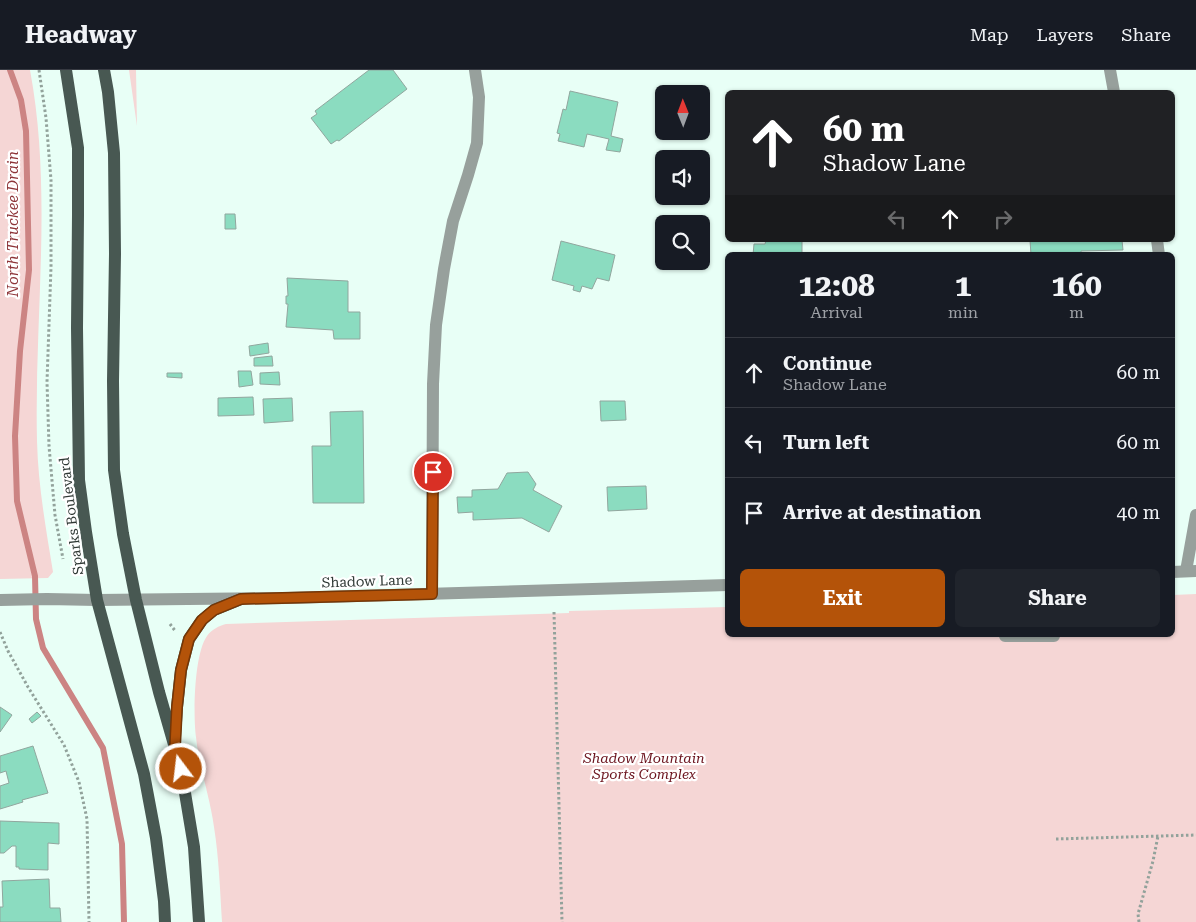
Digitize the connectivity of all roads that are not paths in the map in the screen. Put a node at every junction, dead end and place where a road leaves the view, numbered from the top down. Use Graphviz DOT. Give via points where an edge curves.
graph roads {
  1 [pos="66,70"];
  2 [pos="104,70"];
  3 [pos="475,70"];
  4 [pos="1110,70"];
  5 [pos="1114,90"];
  6 [pos="1196,515"];
  7 [pos="1191,571"];
  8 [pos="1175,572"];
  9 [pos="725,585"];
  10 [pos="432,594"];
  11 [pos="241,599"];
  12 [pos="0,600"];
  13 [pos="97,600"];
  14 [pos="136,600"];
  15 [pos="175,747"];
  16 [pos="165,922"];
  17 [pos="199,922"];
  1 -- 13 [label="main road, Sparks Boulevard" via="78,148 79,480"];
  2 -- 14 [label="main road" via="114,153 114,470"];
  3 -- 10 [label="street" via="479,97 477,143 453,221 436,325"];
  4 -- 5 [label="street"];
  6 -- 7 [label="street"];
  7 -- 8 [label="street"];
  9 -- 10 [label="street, Shadow Lane"];
  10 -- 11 [label="street, Shadow Lane"];
  11 -- 14 [label="street, Shadow Lane"];
  11 -- 15 [label="main road" via="214,610 202,620 189,639 181,670"];
  12 -- 13 [label="street, Shadow Lane"];
  13 -- 14 [label="street, Shadow Lane"];
  13 -- 16 [label="main road, Sparks Boulevard" via="144,774 156,838"];
  14 -- 15 [label="main road"];
  15 -- 17 [label="main road" via="194,847"];
}
